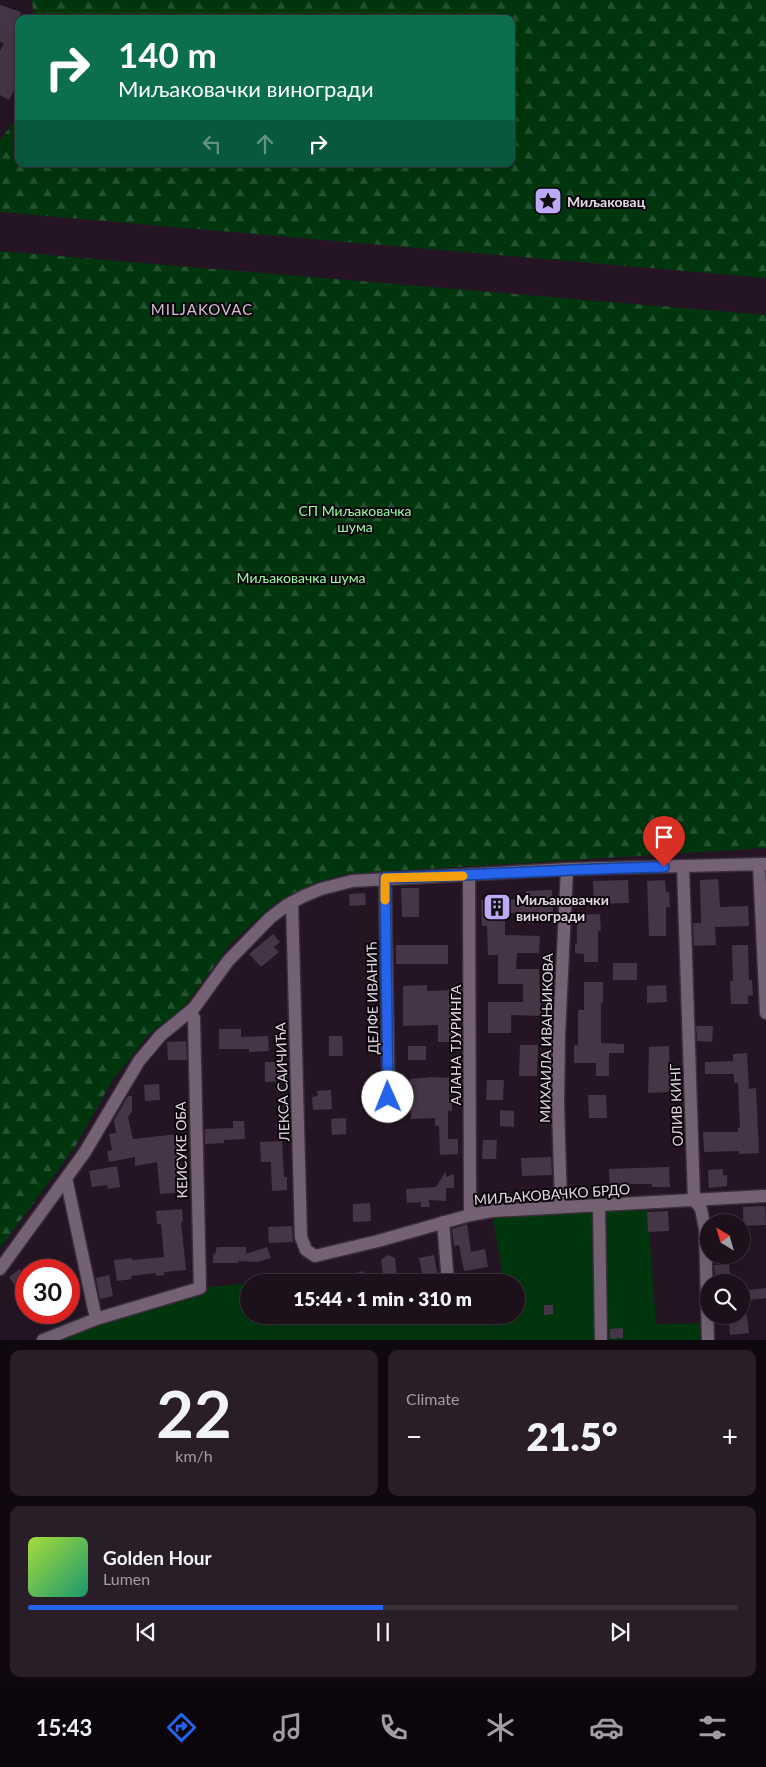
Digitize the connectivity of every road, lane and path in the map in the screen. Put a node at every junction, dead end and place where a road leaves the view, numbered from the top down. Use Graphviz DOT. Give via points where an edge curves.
graph roads {
  1 [pos="763,864"];
  2 [pos="683,866"];
  3 [pos="567,869"];
  4 [pos="469,875"];
  5 [pos="385,878"];
  6 [pos="292,902"];
  7 [pos="190,1011"];
  8 [pos="766,1013"];
  9 [pos="389,1117"];
  10 [pos="66,1178"];
  11 [pos="766,1196"];
  12 [pos="694,1199"];
  13 [pos="599,1206"];
  14 [pos="561,1207"];
  15 [pos="470,1215"];
  16 [pos="443,1222"];
  17 [pos="315,1256"];
  18 [pos="0,1269"];
  19 [pos="447,1274"];
  20 [pos="96,1319"];
  21 [pos="43,1340"];
  22 [pos="601,1340"];
  23 [pos="708,1340"];
  1 -- 2 [label="street"];
  1 -- 8 [label="street"];
  2 -- 3 [label="street"];
  2 -- 12 [label="street, ОЛИВ КИНГ"];
  3 -- 4 [label="street"];
  3 -- 14 [label="street, МИХАИЛА ИВАЊИКОВА" via="559,1035"];
  4 -- 5 [label="street"];
  4 -- 15 [label="street, АЛАНА ТЈУРИНГА"];
  5 -- 6 [label="street" via="352,880"];
  5 -- 9 [label="street, ДЕЛФЕ ИВАНИЋ"];
  6 -- 7 [label="street" via="270,918 228,962"];
  6 -- 17 [label="street, ЛЕКСА САИЧИЋА" via="301,1237 306,1250"];
  7 -- 10 [label="street" via="161,1035 139,1061 96,1135"];
  7 -- 20 [label="street, КЕИСУКЕ ОБА" via="194,1018 200,1288"];
  10 -- 18 [label="street"];
  10 -- 20 [label="street"];
  11 -- 12 [label="street, МИЉАКОВАЧКО БРДО"];
  12 -- 13 [label="street, МИЉАКОВАЧКО БРДО"];
  12 -- 23 [label="street, ОЛИВ КИНГ" via="701,1209 705,1229"];
  13 -- 14 [label="street, МИЉАКОВАЧКО БРДО"];
  13 -- 22 [label="street"];
  14 -- 15 [label="street, МИЉАКОВАЧКО БРДО"];
  15 -- 16 [label="street, МИЉАКОВАЧКО БРДО"];
  16 -- 17 [label="street, МИЉАКОВАЧКО БРДО"];
  16 -- 19 [label="street"];
  20 -- 21 [label="street"];
}
